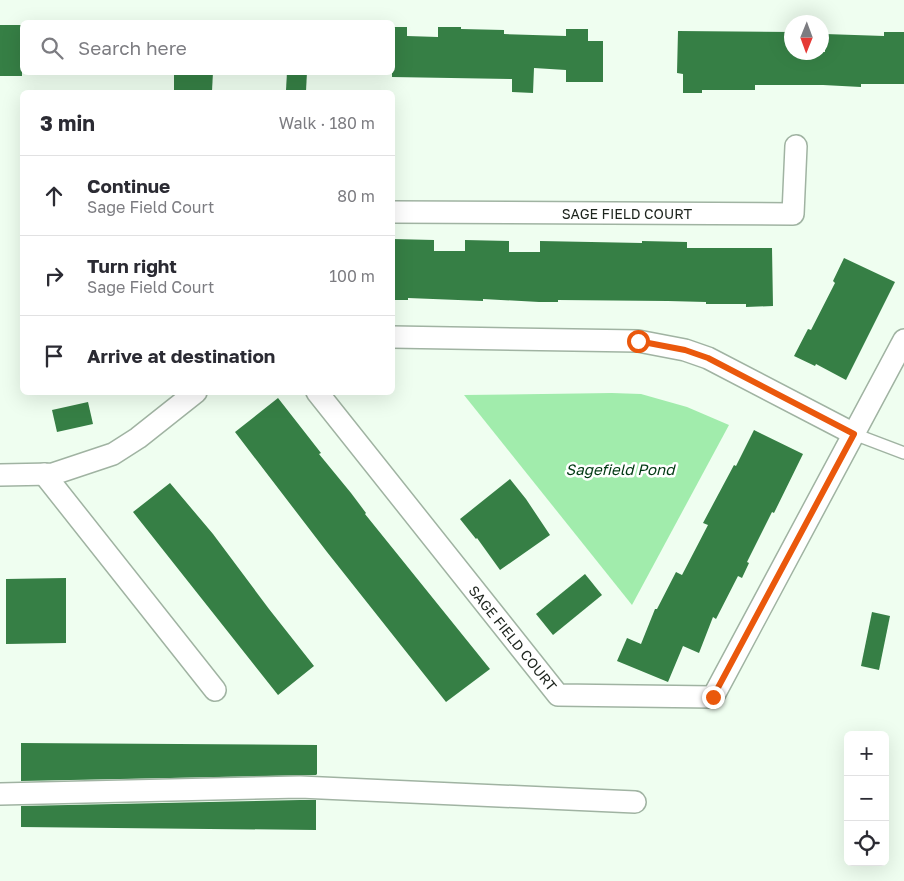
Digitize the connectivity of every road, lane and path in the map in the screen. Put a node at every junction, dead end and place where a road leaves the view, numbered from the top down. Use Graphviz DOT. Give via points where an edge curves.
graph roads {
  1 [pos="796,146"];
  2 [pos="395,212"];
  3 [pos="395,337"];
  4 [pos="904,340"];
  5 [pos="192,395"];
  6 [pos="319,395"];
  7 [pos="854,434"];
  8 [pos="904,453"];
  9 [pos="44,474"];
  10 [pos="0,475"];
  11 [pos="215,690"];
  12 [pos="0,794"];
  13 [pos="635,802"];
  1 -- 2 [label="street, SAGE FIELD COURT" via="793,214"];
  3 -- 7 [label="street" via="638,341 685,350 715,362"];
  4 -- 7 [label="street, SAGE FIELD COURT"];
  5 -- 9 [label="street" via="113,454 53,474"];
  6 -- 7 [label="street, SAGE FIELD COURT" via="558,695 713,697"];
  7 -- 8 [label="lane"];
  9 -- 10 [label="street"];
  9 -- 11 [label="street"];
  12 -- 13 [label="street" via="300,787"];
}
